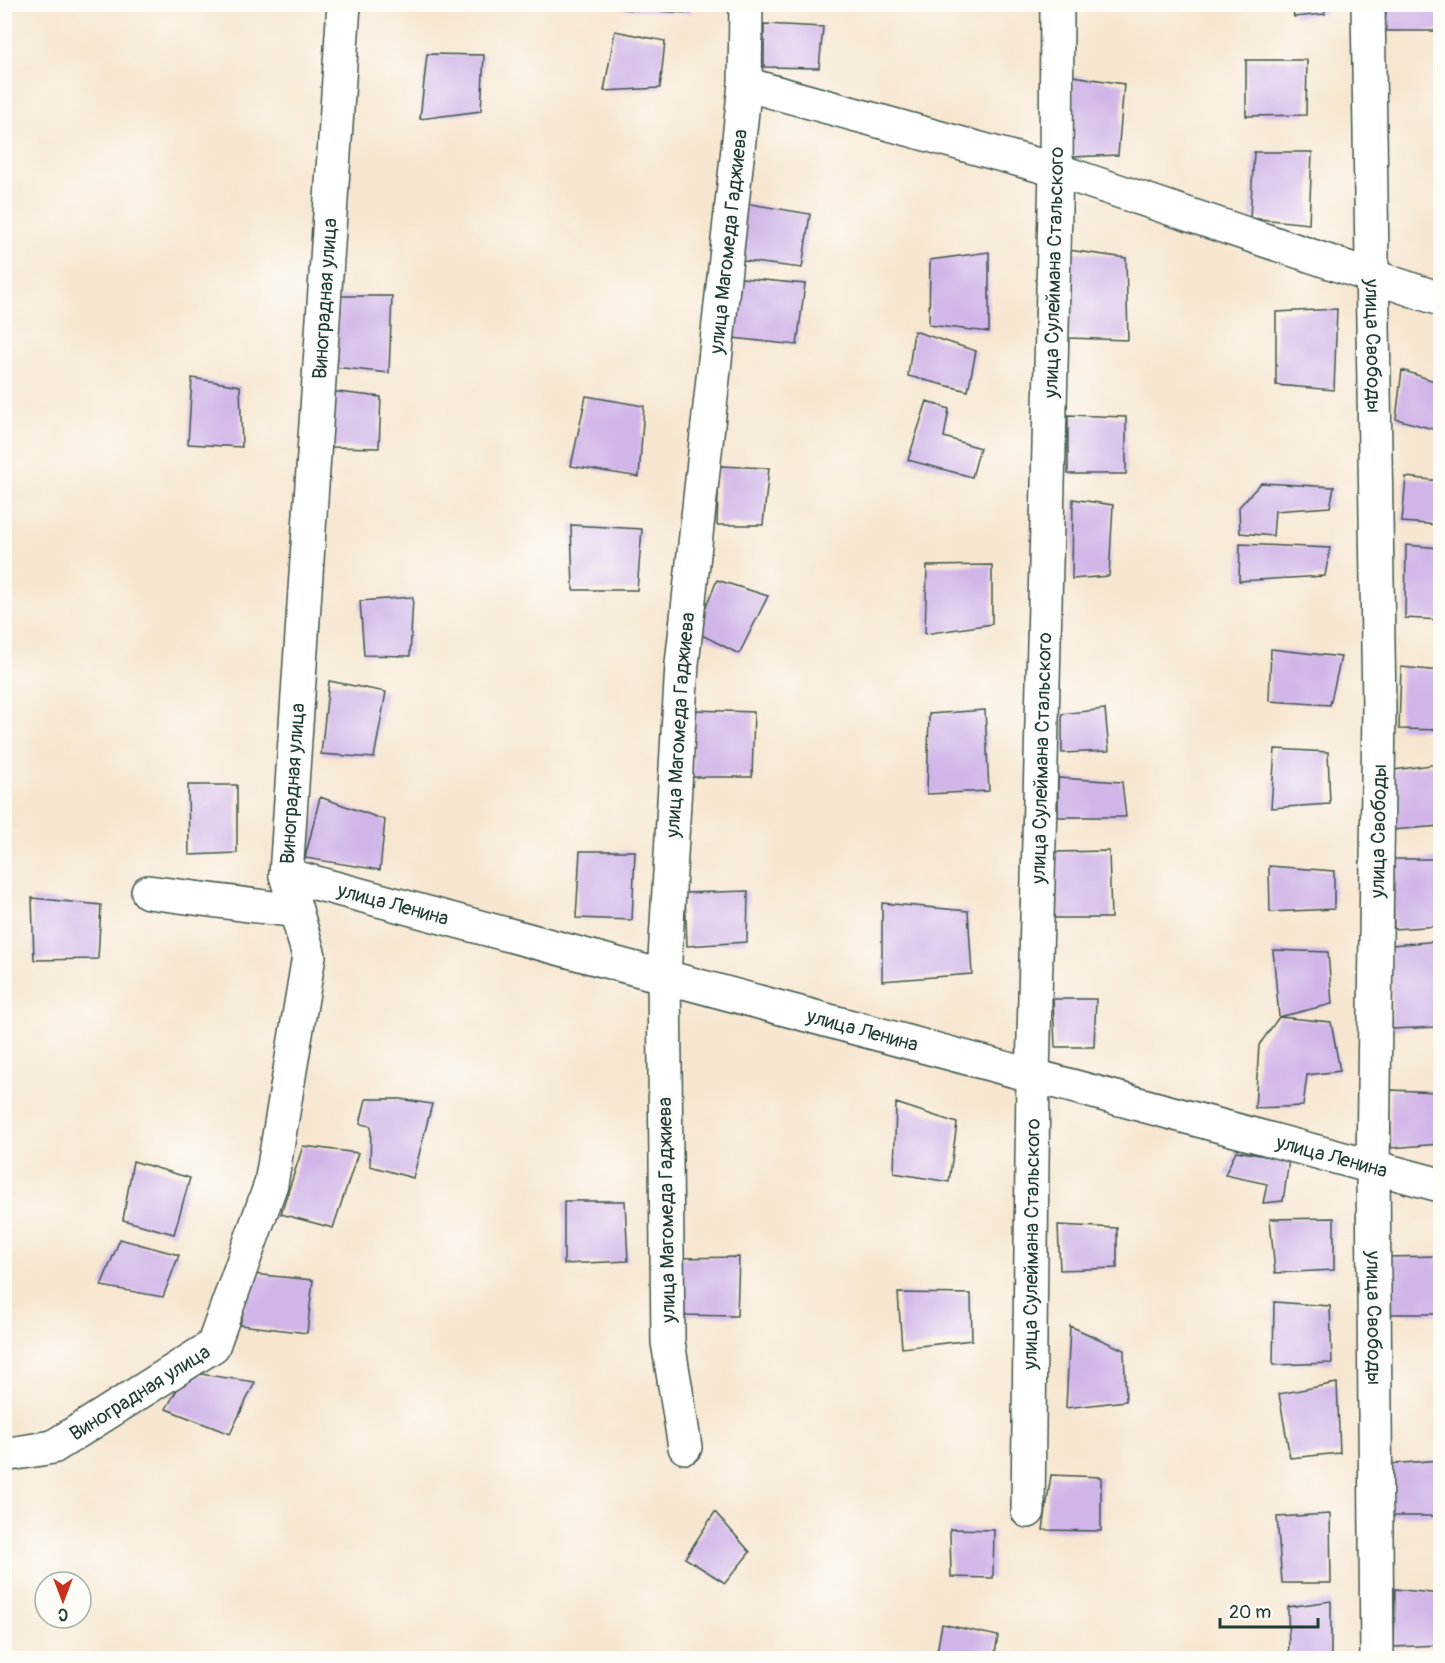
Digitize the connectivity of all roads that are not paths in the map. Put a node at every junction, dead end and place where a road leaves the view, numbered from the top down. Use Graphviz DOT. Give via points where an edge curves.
graph roads {
  1 [pos="344,4"];
  2 [pos="746,4"];
  3 [pos="1057,4"];
  4 [pos="1368,4"];
  5 [pos="745,84"];
  6 [pos="1056,170"];
  7 [pos="1372,276"];
  8 [pos="1440,298"];
  9 [pos="286,875"];
  10 [pos="148,892"];
  11 [pos="296,910"];
  12 [pos="664,976"];
  13 [pos="1033,1076"];
  14 [pos="1373,1167"];
  15 [pos="1440,1185"];
  16 [pos="685,1447"];
  17 [pos="4,1455"];
  18 [pos="1028,1511"];
  19 [pos="1377,1659"];
  1 -- 9 [label="street, Виноградная улица"];
  2 -- 5 [label="street, улица Магомеда Гаджиева"];
  3 -- 6 [label="street, улица Сулеймана Стальского"];
  4 -- 7 [label="street, улица Свободы"];
  5 -- 6 [label="street"];
  5 -- 12 [label="street, улица Магомеда Гаджиева" via="682,664"];
  6 -- 7 [label="street"];
  6 -- 13 [label="street, улица Сулеймана Стальского"];
  7 -- 8 [label="street"];
  7 -- 14 [label="street, улица Свободы" via="1380,708"];
  9 -- 11 [label="street, Виноградная улица"];
  9 -- 12 [label="street, улица Ленина"];
  10 -- 11 [label="street"];
  11 -- 17 [label="street, Виноградная улица" via="309,956 271,1184 213,1346 53,1447"];
  12 -- 13 [label="street, улица Ленина"];
  12 -- 16 [label="street, улица Магомеда Гаджиева" via="668,1342"];
  13 -- 14 [label="street, улица Ленина"];
  13 -- 18 [label="street, улица Сулеймана Стальского"];
  14 -- 15 [label="street, улица Ленина"];
  14 -- 19 [label="street, улица Свободы"];
}
